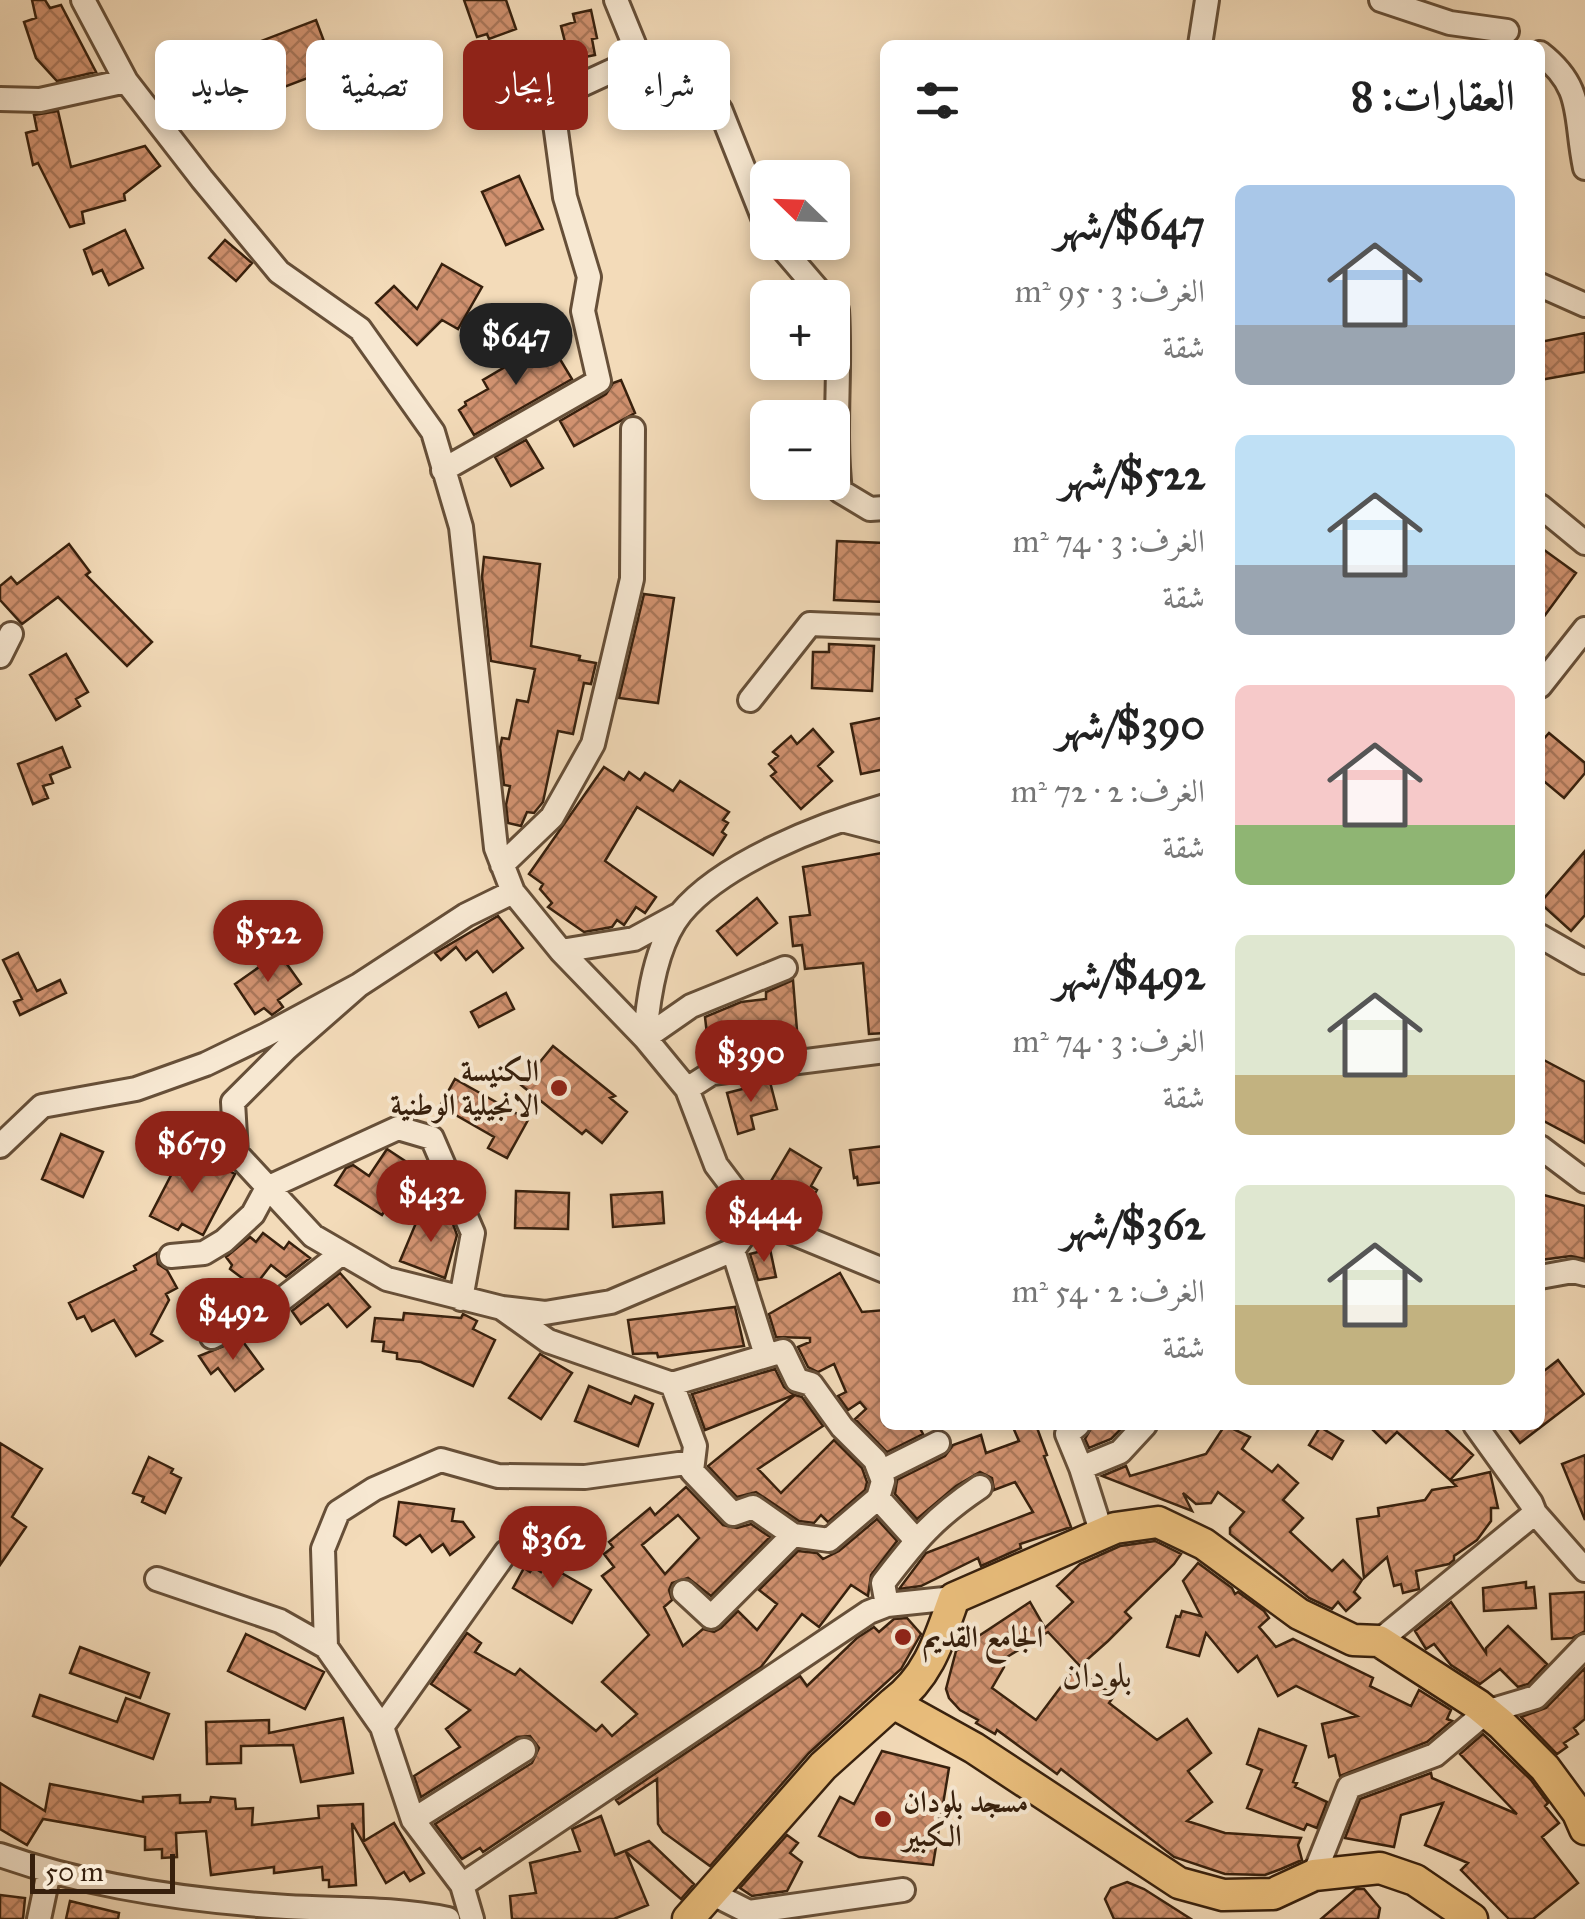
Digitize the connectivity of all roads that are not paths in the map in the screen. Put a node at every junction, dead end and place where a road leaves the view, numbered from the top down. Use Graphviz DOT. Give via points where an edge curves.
graph roads {
  1 [pos="84,0"];
  2 [pos="616,0"];
  3 [pos="1207,0"];
  4 [pos="1381,0"];
  5 [pos="1434,0"];
  6 [pos="1508,30"];
  7 [pos="632,40"];
  8 [pos="1201,40"];
  9 [pos="1521,40"];
  10 [pos="1545,56"];
  11 [pos="608,73"];
  12 [pos="126,81"];
  13 [pos="0,99"];
  14 [pos="728,130"];
  15 [pos="1585,163"];
  16 [pos="750,185"];
  17 [pos="793,260"];
  18 [pos="810,280"];
  19 [pos="1545,287"];
  20 [pos="1585,304"];
  21 [pos="838,380"];
  22 [pos="632,429"];
  23 [pos="443,470"];
  24 [pos="880,508"];
  25 [pos="1545,510"];
  26 [pos="1585,543"];
  27 [pos="880,628"];
  28 [pos="1585,628"];
  29 [pos="11,634"];
  30 [pos="0,656"];
  31 [pos="1545,680"];
  32 [pos="750,700"];
  33 [pos="880,807"];
  34 [pos="838,819"];
  35 [pos="880,831"];
  36 [pos="502,864"];
  37 [pos="512,892"];
  38 [pos="680,914"];
  39 [pos="1545,939"];
  40 [pos="561,951"];
  41 [pos="1585,962"];
  42 [pos="785,968"];
  43 [pos="360,985"];
  44 [pos="645,1038"];
  45 [pos="880,1051"];
  46 [pos="687,1089"];
  47 [pos="0,1146"];
  48 [pos="1545,1151"];
  49 [pos="1585,1181"];
  50 [pos="267,1188"];
  51 [pos="756,1218"];
  52 [pos="732,1250"];
  53 [pos="342,1253"];
  54 [pos="171,1256"];
  55 [pos="880,1269"];
  56 [pos="1585,1274"];
  57 [pos="1545,1276"];
  58 [pos="461,1298"];
  59 [pos="502,1308"];
  60 [pos="212,1337"];
  61 [pos="766,1355"];
  62 [pos="672,1384"];
  63 [pos="1072,1430"];
  64 [pos="1140,1430"];
  65 [pos="1479,1430"];
  66 [pos="938,1443"];
  67 [pos="693,1462"];
  68 [pos="1080,1468"];
  69 [pos="880,1472"];
  70 [pos="980,1487"];
  71 [pos="878,1498"];
  72 [pos="1534,1513"];
  73 [pos="1102,1534"];
  74 [pos="792,1535"];
  75 [pos="916,1540"];
  76 [pos="506,1552"];
  77 [pos="1585,1570"];
  78 [pos="157,1579"];
  79 [pos="684,1592"];
  80 [pos="954,1598"];
  81 [pos="887,1605"];
  82 [pos="1379,1641"];
  83 [pos="1585,1646"];
  84 [pos="326,1647"];
  85 [pos="893,1703"];
  86 [pos="1486,1712"];
  87 [pos="382,1726"];
  88 [pos="524,1750"];
  89 [pos="413,1820"];
  90 [pos="1585,1830"];
  91 [pos="0,1855"];
  92 [pos="49,1872"];
  93 [pos="1314,1875"];
  94 [pos="462,1885"];
  95 [pos="904,1890"];
  96 [pos="709,1892"];
  97 [pos="228,1910"];
  98 [pos="750,1915"];
  99 [pos="39,1919"];
  100 [pos="448,1919"];
  101 [pos="472,1919"];
  102 [pos="688,1919"];
  103 [pos="1472,1919"];
  1 -- 12 [label="street"];
  2 -- 7 [label="street"];
  3 -- 8 [label="street"];
  4 -- 6 [label="street" via="1450,22"];
  5 -- 6 [label="street"];
  6 -- 9 [label="street"];
  10 -- 15 [label="street" via="1577,90"];
  11 -- 23 [label="street" via="576,88 554,116 564,197 589,277 583,311 600,381"];
  12 -- 13 [label="street" via="40,100"];
  12 -- 23 [label="street" via="279,272 360,329 434,432"];
  14 -- 16 [label="street"];
  17 -- 18 [label="street"];
  19 -- 20 [label="street"];
  21 -- 24 [label="street" via="840,490"];
  22 -- 36 [label="street" via="632,579 593,744 552,817"];
  23 -- 36 [label="street" via="461,527"];
  25 -- 26 [label="street"];
  27 -- 32 [label="street" via="810,624"];
  28 -- 31 [label="street"];
  29 -- 30 [label="street"];
  33 -- 34 [label="street"];
  34 -- 35 [label="street"];
  34 -- 38 [label="street" via="719,880"];
  36 -- 37 [label="street"];
  37 -- 40 [label="street"];
  37 -- 43 [label="street"];
  38 -- 40 [label="street" via="634,939"];
  38 -- 44 [label="street" via="657,964"];
  39 -- 41 [label="street"];
  40 -- 44 [label="street"];
  42 -- 44 [label="street" via="691,1006"];
  43 -- 47 [label="street" via="206,1064 136,1089 42,1106"];
  43 -- 50 [label="street" via="233,1102 236,1152"];
  44 -- 46 [label="street"];
  45 -- 46 [label="street" via="712,1073"];
  46 -- 51 [label="street" via="716,1166"];
  48 -- 49 [label="street"];
  50 -- 53 [label="street" via="313,1236"];
  50 -- 54 [label="street" via="253,1214 224,1240 204,1253"];
  50 -- 58 [label="street" via="398,1128 432,1138 474,1233"];
  51 -- 52 [label="street"];
  51 -- 55 [label="street"];
  52 -- 59 [label="street" via="610,1302 545,1312"];
  52 -- 61 [label="street"];
  53 -- 58 [label="street" via="387,1279"];
  53 -- 60 [label="street" via="276,1304"];
  56 -- 57 [label="street"];
  58 -- 59 [label="street"];
  59 -- 62 [label="street" via="548,1341"];
  61 -- 62 [label="street"];
  61 -- 69 [label="street" via="783,1352 796,1380 811,1384"];
  62 -- 67 [label="street" via="695,1446"];
  63 -- 68 [label="street" via="1067,1434"];
  64 -- 68 [label="street" via="1120,1452"];
  65 -- 72 [label="street"];
  66 -- 69 [label="street"];
  67 -- 74 [label="street" via="692,1471 733,1514 753,1507"];
  67 -- 84 [label="street" via="586,1477 498,1476 441,1460 374,1489 338,1512 323,1550"];
  68 -- 73 [label="street"];
  69 -- 71 [label="street"];
  70 -- 75 [label="street"];
  71 -- 74 [label="street" via="829,1540"];
  71 -- 75 [label="street"];
  72 -- 77 [label="street"];
  72 -- 82 [label="street"];
  73 -- 80 [label="main road"];
  73 -- 82 [label="main road" via="1158,1522 1204,1544 1324,1628"];
  74 -- 79 [label="street" via="710,1617"];
  75 -- 81 [label="street" via="883,1583"];
  76 -- 87 [label="street"];
  78 -- 84 [label="street" via="280,1621"];
  80 -- 81 [label="street"];
  80 -- 85 [label="main road" via="915,1686"];
  81 -- 94 [label="street"];
  82 -- 86 [label="main road"];
  83 -- 86 [label="street" via="1536,1697"];
  84 -- 87 [label="street"];
  85 -- 93 [label="main road" via="974,1748 1179,1883 1223,1895 1273,1894"];
  85 -- 96 [label="main road" via="823,1766"];
  86 -- 90 [label="main road" via="1545,1768"];
  86 -- 93 [label="street" via="1435,1756 1348,1787"];
  87 -- 89 [label="street"];
  88 -- 89 [label="street"];
  89 -- 94 [label="street"];
  91 -- 92 [label="street"];
  92 -- 97 [label="street"];
  92 -- 99 [label="street"];
  93 -- 103 [label="main road" via="1380,1868 1415,1880"];
  94 -- 101 [label="street"];
  95 -- 98 [label="street"];
  96 -- 98 [label="street"];
  96 -- 102 [label="main road"];
  97 -- 100 [label="street" via="340,1907"];
}
